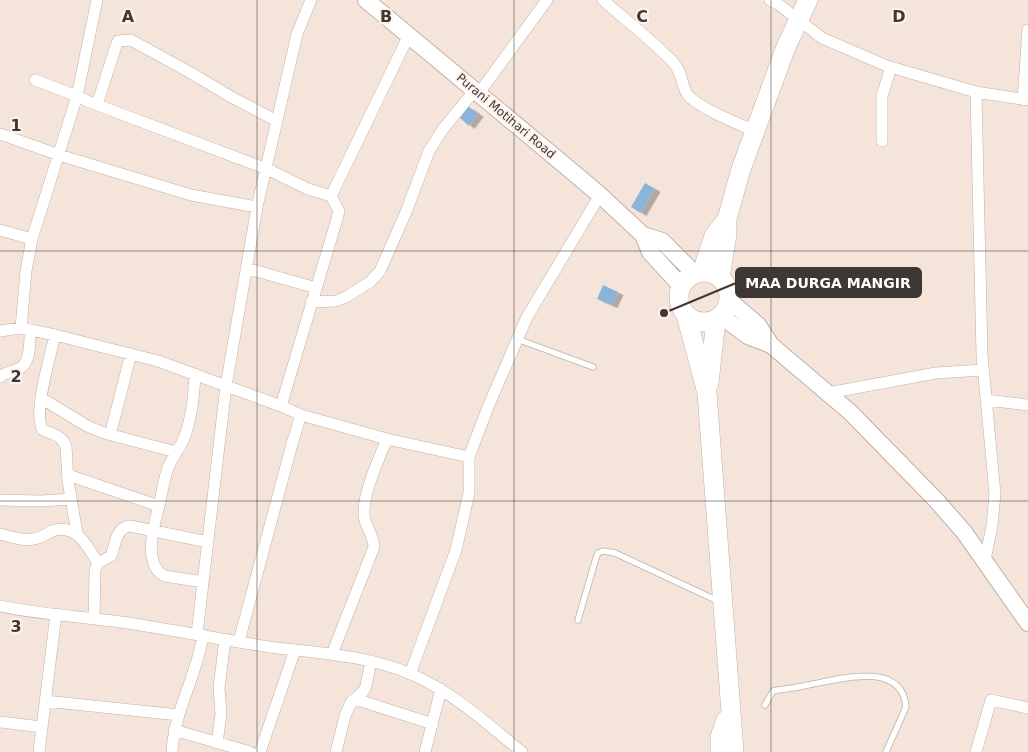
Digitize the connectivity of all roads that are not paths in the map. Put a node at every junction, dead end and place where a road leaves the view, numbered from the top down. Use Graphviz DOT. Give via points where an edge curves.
graph roads {
  1 [pos="98,0"];
  2 [pos="311,0"];
  3 [pos="366,0"];
  4 [pos="547,0"];
  5 [pos="602,0"];
  6 [pos="770,0"];
  7 [pos="808,0"];
  8 [pos="798,20"];
  9 [pos="1028,30"];
  10 [pos="409,35"];
  11 [pos="892,67"];
  12 [pos="35,80"];
  13 [pos="477,91"];
  14 [pos="976,92"];
  15 [pos="77,96"];
  16 [pos="1025,100"];
  17 [pos="97,105"];
  18 [pos="278,121"];
  19 [pos="756,131"];
  20 [pos="0,134"];
  21 [pos="882,141"];
  22 [pos="59,155"];
  23 [pos="267,169"];
  24 [pos="600,195"];
  25 [pos="332,196"];
  26 [pos="257,207"];
  27 [pos="0,230"];
  28 [pos="32,239"];
  29 [pos="246,268"];
  30 [pos="699,277"];
  31 [pos="316,288"];
  32 [pos="311,302"];
  33 [pos="722,312"];
  34 [pos="686,315"];
  35 [pos="25,329"];
  36 [pos="0,331"];
  37 [pos="55,335"];
  38 [pos="516,339"];
  39 [pos="131,354"];
  40 [pos="593,367"];
  41 [pos="984,370"];
  42 [pos="195,374"];
  43 [pos="0,377"];
  44 [pos="226,386"];
  45 [pos="707,392"];
  46 [pos="828,393"];
  47 [pos="41,398"];
  48 [pos="986,400"];
  49 [pos="1028,405"];
  50 [pos="281,406"];
  51 [pos="301,415"];
  52 [pos="110,434"];
  53 [pos="387,439"];
  54 [pos="176,452"];
  55 [pos="470,457"];
  56 [pos="68,475"];
  57 [pos="71,499"];
  58 [pos="0,500"];
  59 [pos="159,506"];
  60 [pos="152,531"];
  61 [pos="0,534"];
  62 [pos="77,534"];
  63 [pos="208,542"];
  64 [pos="985,560"];
  65 [pos="98,563"];
  66 [pos="203,582"];
  67 [pos="723,603"];
  68 [pos="0,606"];
  69 [pos="56,614"];
  70 [pos="94,619"];
  71 [pos="578,620"];
  72 [pos="1028,623"];
  73 [pos="200,634"];
  74 [pos="225,639"];
  75 [pos="239,642"];
  76 [pos="295,650"];
  77 [pos="332,654"];
  78 [pos="371,661"];
  79 [pos="410,674"];
  80 [pos="441,689"];
  81 [pos="355,699"];
  82 [pos="45,701"];
  83 [pos="765,706"];
  84 [pos="1028,708"];
  85 [pos="179,715"];
  86 [pos="0,722"];
  87 [pos="433,724"];
  88 [pos="42,727"];
  89 [pos="174,730"];
  90 [pos="217,743"];
  91 [pos="733,750"];
  92 [pos="39,752"];
  93 [pos="172,752"];
  94 [pos="250,752"];
  95 [pos="260,752"];
  96 [pos="336,752"];
  97 [pos="425,752"];
  98 [pos="522,752"];
  99 [pos="886,752"];
  100 [pos="976,752"];
  1 -- 15 [label="street"];
  2 -- 18 [label="street" via="297,34"];
  3 -- 10 [label="main road, Purani Motihari Road"];
  4 -- 13 [label="street"];
  5 -- 19 [label="street" via="676,66 688,95 697,103"];
  6 -- 8 [label="street"];
  7 -- 8 [label="main road"];
  8 -- 11 [label="street" via="822,38"];
  8 -- 19 [label="main road"];
  9 -- 16 [label="street"];
  10 -- 13 [label="main road, Purani Motihari Road"];
  10 -- 25 [label="street"];
  11 -- 14 [label="street"];
  11 -- 21 [label="street" via="882,96"];
  12 -- 15 [label="street"];
  13 -- 24 [label="main road, Purani Motihari Road"];
  13 -- 32 [label="street" via="443,129 430,152 380,271 362,288 341,299"];
  14 -- 16 [label="street"];
  14 -- 41 [label="street"];
  15 -- 17 [label="street"];
  15 -- 22 [label="street"];
  17 -- 18 [label="street" via="118,41 125,39"];
  17 -- 23 [label="street"];
  18 -- 23 [label="street"];
  19 -- 30 [label="main road" via="727,219 714,236"];
  20 -- 22 [label="street"];
  22 -- 26 [label="street" via="190,195"];
  22 -- 28 [label="street"];
  23 -- 25 [label="street" via="308,189"];
  23 -- 26 [label="street"];
  24 -- 30 [label="main road, Purani Motihari Road" via="643,235 662,241"];
  24 -- 38 [label="street"];
  25 -- 31 [label="street" via="339,211"];
  26 -- 29 [label="street"];
  27 -- 28 [label="street"];
  28 -- 35 [label="street" via="26,271"];
  29 -- 31 [label="street"];
  29 -- 44 [label="street"];
  30 -- 33 [label="main road" via="727,287"];
  30 -- 34 [label="main road" via="679,298"];
  31 -- 32 [label="street"];
  32 -- 50 [label="street"];
  33 -- 34 [label="main road" via="703,322"];
  33 -- 45 [label="main road"];
  33 -- 46 [label="main road" via="758,325 771,345"];
  34 -- 45 [label="main road"];
  35 -- 36 [label="street"];
  35 -- 37 [label="street"];
  35 -- 43 [label="street" via="30,347 25,364"];
  37 -- 39 [label="street"];
  37 -- 47 [label="street"];
  38 -- 40 [label="lane"];
  38 -- 55 [label="street"];
  39 -- 42 [label="street"];
  39 -- 52 [label="street"];
  41 -- 46 [label="street" via="936,373"];
  41 -- 48 [label="street"];
  42 -- 44 [label="street"];
  42 -- 54 [label="street" via="188,426"];
  44 -- 50 [label="street"];
  44 -- 63 [label="street"];
  45 -- 67 [label="main road"];
  46 -- 64 [label="main road" via="936,500"];
  47 -- 52 [label="street" via="87,426"];
  47 -- 56 [label="street" via="41,427 64,441"];
  48 -- 49 [label="street"];
  48 -- 64 [label="street" via="994,494"];
  50 -- 51 [label="street"];
  51 -- 53 [label="street"];
  51 -- 75 [label="street"];
  52 -- 54 [label="street"];
  53 -- 55 [label="street"];
  53 -- 77 [label="street" via="364,508 364,519 374,547"];
  54 -- 59 [label="street" via="167,470"];
  55 -- 79 [label="street" via="468,493 456,550"];
  56 -- 57 [label="street"];
  56 -- 59 [label="street"];
  57 -- 58 [label="street"];
  57 -- 62 [label="street"];
  59 -- 60 [label="street"];
  60 -- 63 [label="street"];
  60 -- 65 [label="street" via="124,526 119,531 111,556"];
  60 -- 66 [label="street" via="154,568 159,573"];
  61 -- 62 [label="street" via="25,540 61,530"];
  62 -- 65 [label="street"];
  63 -- 66 [label="street"];
  64 -- 72 [label="main road"];
  65 -- 70 [label="street"];
  66 -- 73 [label="street"];
  67 -- 71 [label="lane" via="615,553 603,551 596,558"];
  67 -- 91 [label="main road"];
  68 -- 69 [label="street"];
  69 -- 70 [label="street"];
  69 -- 82 [label="street"];
  70 -- 73 [label="street"];
  73 -- 74 [label="street"];
  73 -- 85 [label="street" via="196,669"];
  74 -- 75 [label="street"];
  74 -- 90 [label="street"];
  75 -- 76 [label="street"];
  76 -- 77 [label="street"];
  76 -- 95 [label="street"];
  77 -- 78 [label="street"];
  78 -- 79 [label="street"];
  78 -- 81 [label="street" via="366,686"];
  79 -- 80 [label="street"];
  80 -- 87 [label="street"];
  80 -- 98 [label="street"];
  81 -- 87 [label="street"];
  81 -- 96 [label="street" via="345,716"];
  82 -- 85 [label="street"];
  82 -- 88 [label="street"];
  83 -- 99 [label="lane" via="773,691 854,675 889,681 898,686 906,707"];
  84 -- 100 [label="street" via="991,700"];
  85 -- 89 [label="street"];
  86 -- 88 [label="street"];
  87 -- 97 [label="street"];
  88 -- 92 [label="street"];
  89 -- 90 [label="street"];
  89 -- 93 [label="street"];
  90 -- 94 [label="street"];
}
